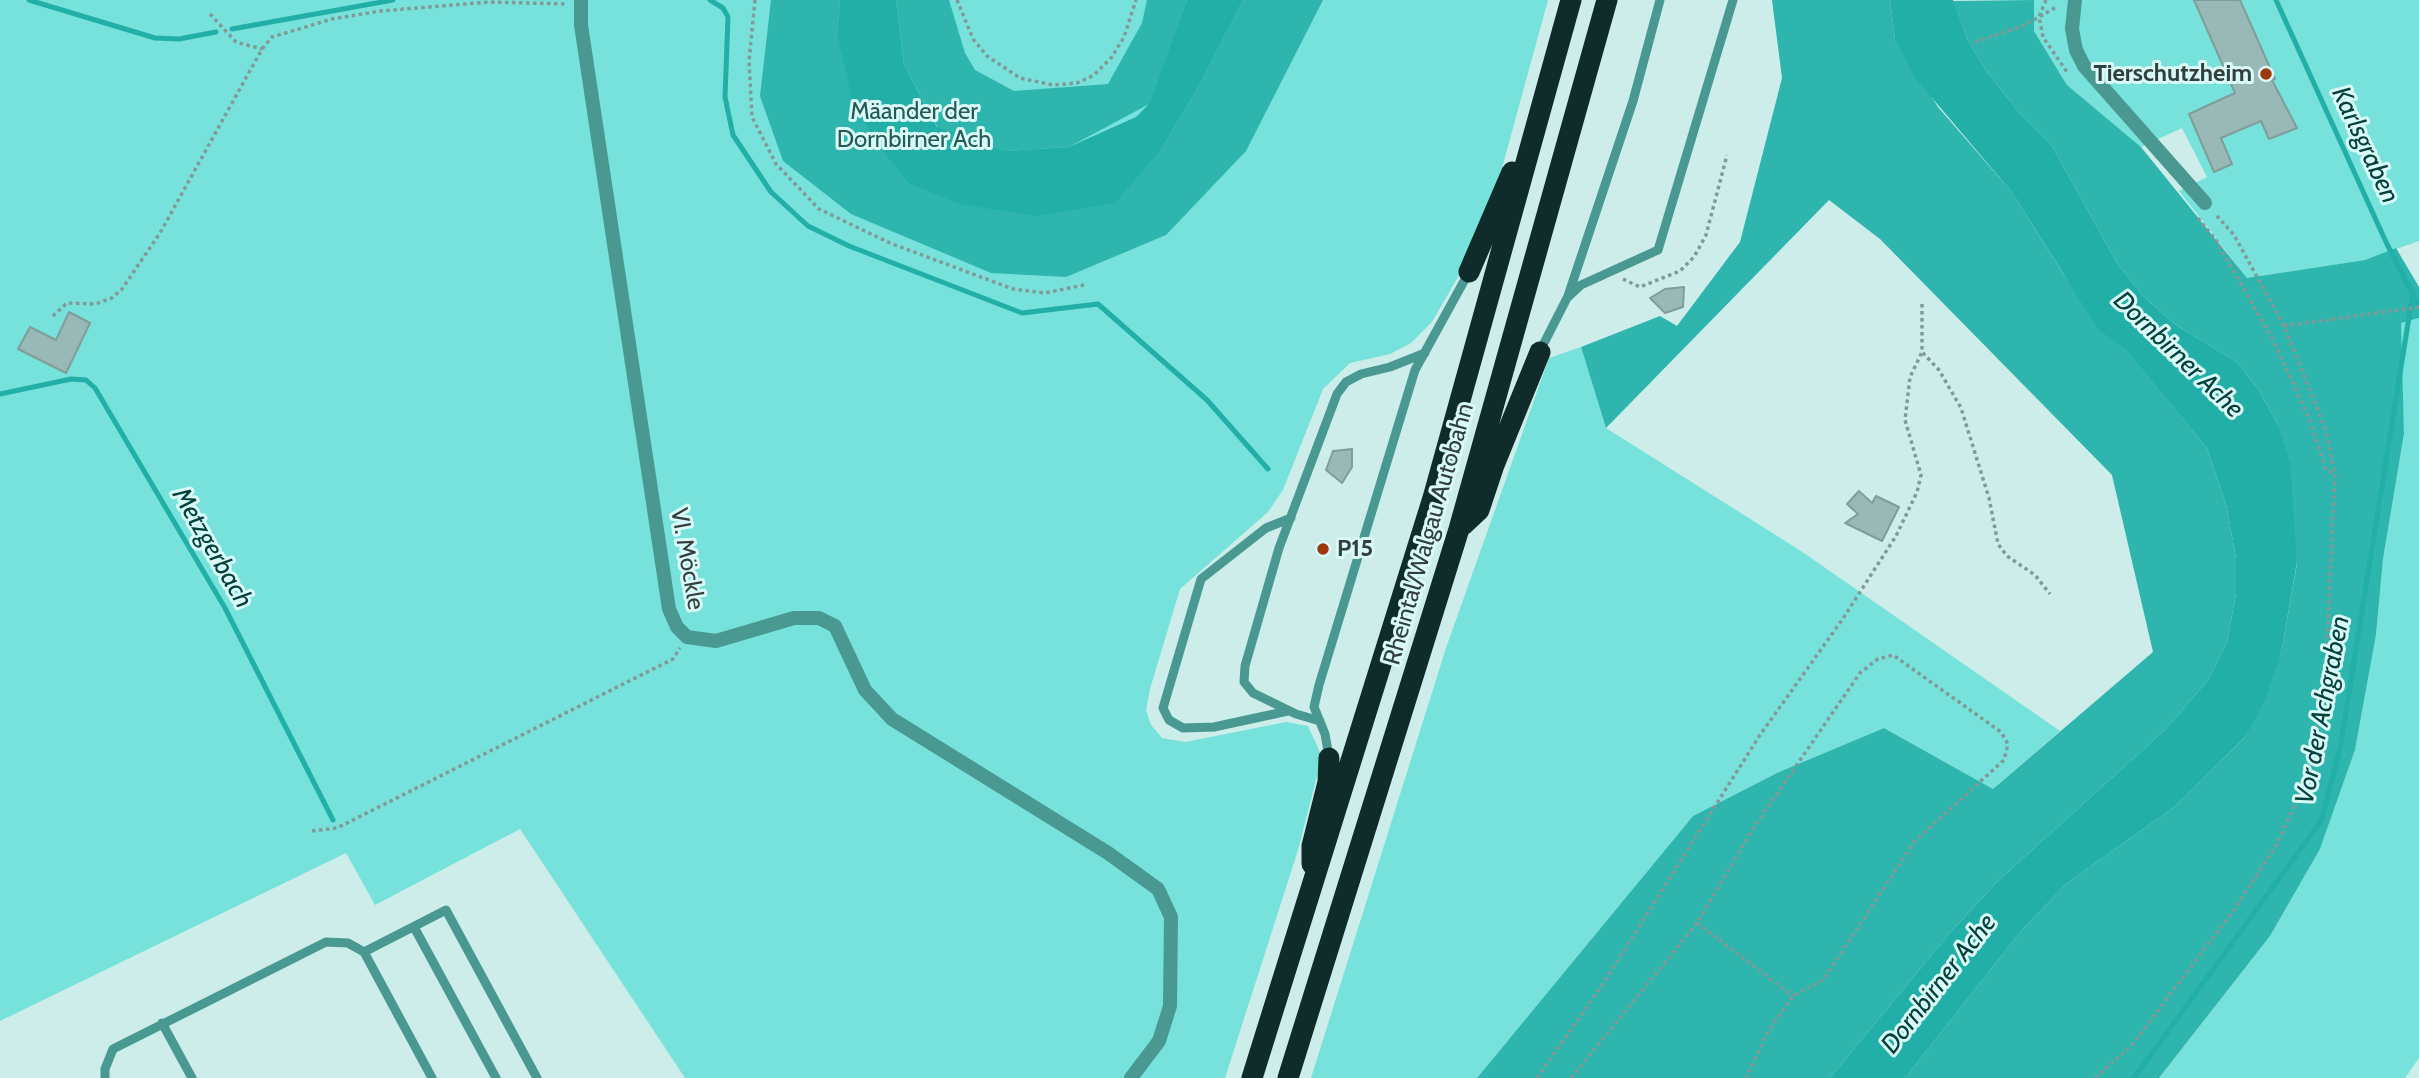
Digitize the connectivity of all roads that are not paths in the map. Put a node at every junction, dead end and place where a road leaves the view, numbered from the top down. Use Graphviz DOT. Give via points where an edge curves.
graph roads {
  1 [pos="1571,0"];
  2 [pos="1607,0"];
  3 [pos="1660,0"];
  4 [pos="1733,0"];
  5 [pos="2075,0"];
  6 [pos="580,2"];
  7 [pos="1540,113"];
  8 [pos="2198,206"];
  9 [pos="1469,272"];
  10 [pos="1567,298"];
  11 [pos="1540,352"];
  12 [pos="1425,353"];
  13 [pos="1290,518"];
  14 [pos="1459,529"];
  15 [pos="1289,711"];
  16 [pos="1320,721"];
  17 [pos="1329,758"];
  18 [pos="1311,894"];
  19 [pos="414,927"];
  20 [pos="364,952"];
  21 [pos="162,1023"];
  22 [pos="105,1078"];
  23 [pos="192,1078"];
  24 [pos="432,1078"];
  25 [pos="496,1078"];
  26 [pos="537,1078"];
  27 [pos="1130,1078"];
  28 [pos="1252,1078"];
  29 [pos="1288,1078"];
  1 -- 7 [label="highway, Rheintal/Walgau Autobahn"];
  2 -- 14 [label="highway, Rheintal/Walgau Autobahn"];
  3 -- 10 [label="lane" via="1633,101"];
  4 -- 10 [label="lane" via="1658,250 1596,276"];
  5 -- 8 [label="street" via="2073,29 2084,66"];
  6 -- 27 [label="street, VI. Möckle" via="669,610 677,627 687,637 716,641 794,618 819,618 835,626 865,690 892,719 1158,889 1171,917 1170,1006 1159,1041"];
  7 -- 9 [label="highway"];
  7 -- 18 [label="highway, Rheintal/Walgau Autobahn" via="1433,498"];
  9 -- 12 [label="lane"];
  10 -- 11 [label="lane"];
  11 -- 14 [label="highway" via="1479,510"];
  12 -- 13 [label="lane" via="1346,382 1337,394"];
  12 -- 16 [label="lane" via="1398,420 1319,685 1314,708"];
  13 -- 15 [label="lane" via="1248,653 1244,682 1253,693"];
  13 -- 15 [label="lane" via="1266,528 1201,579 1163,708 1169,720 1183,727 1214,727"];
  14 -- 29 [label="highway, Rheintal/Walgau Autobahn"];
  15 -- 16 [label="lane"];
  16 -- 17 [label="lane"];
  17 -- 18 [label="highway" via="1328,782 1312,845"];
  18 -- 28 [label="highway, Rheintal/Walgau Autobahn"];
  19 -- 20 [label="lane"];
  19 -- 25 [label="lane"];
  19 -- 26 [label="lane" via="446,910"];
  20 -- 21 [label="lane" via="348,943 327,942"];
  20 -- 24 [label="lane"];
  21 -- 22 [label="lane" via="113,1049"];
  21 -- 23 [label="lane"];
}
